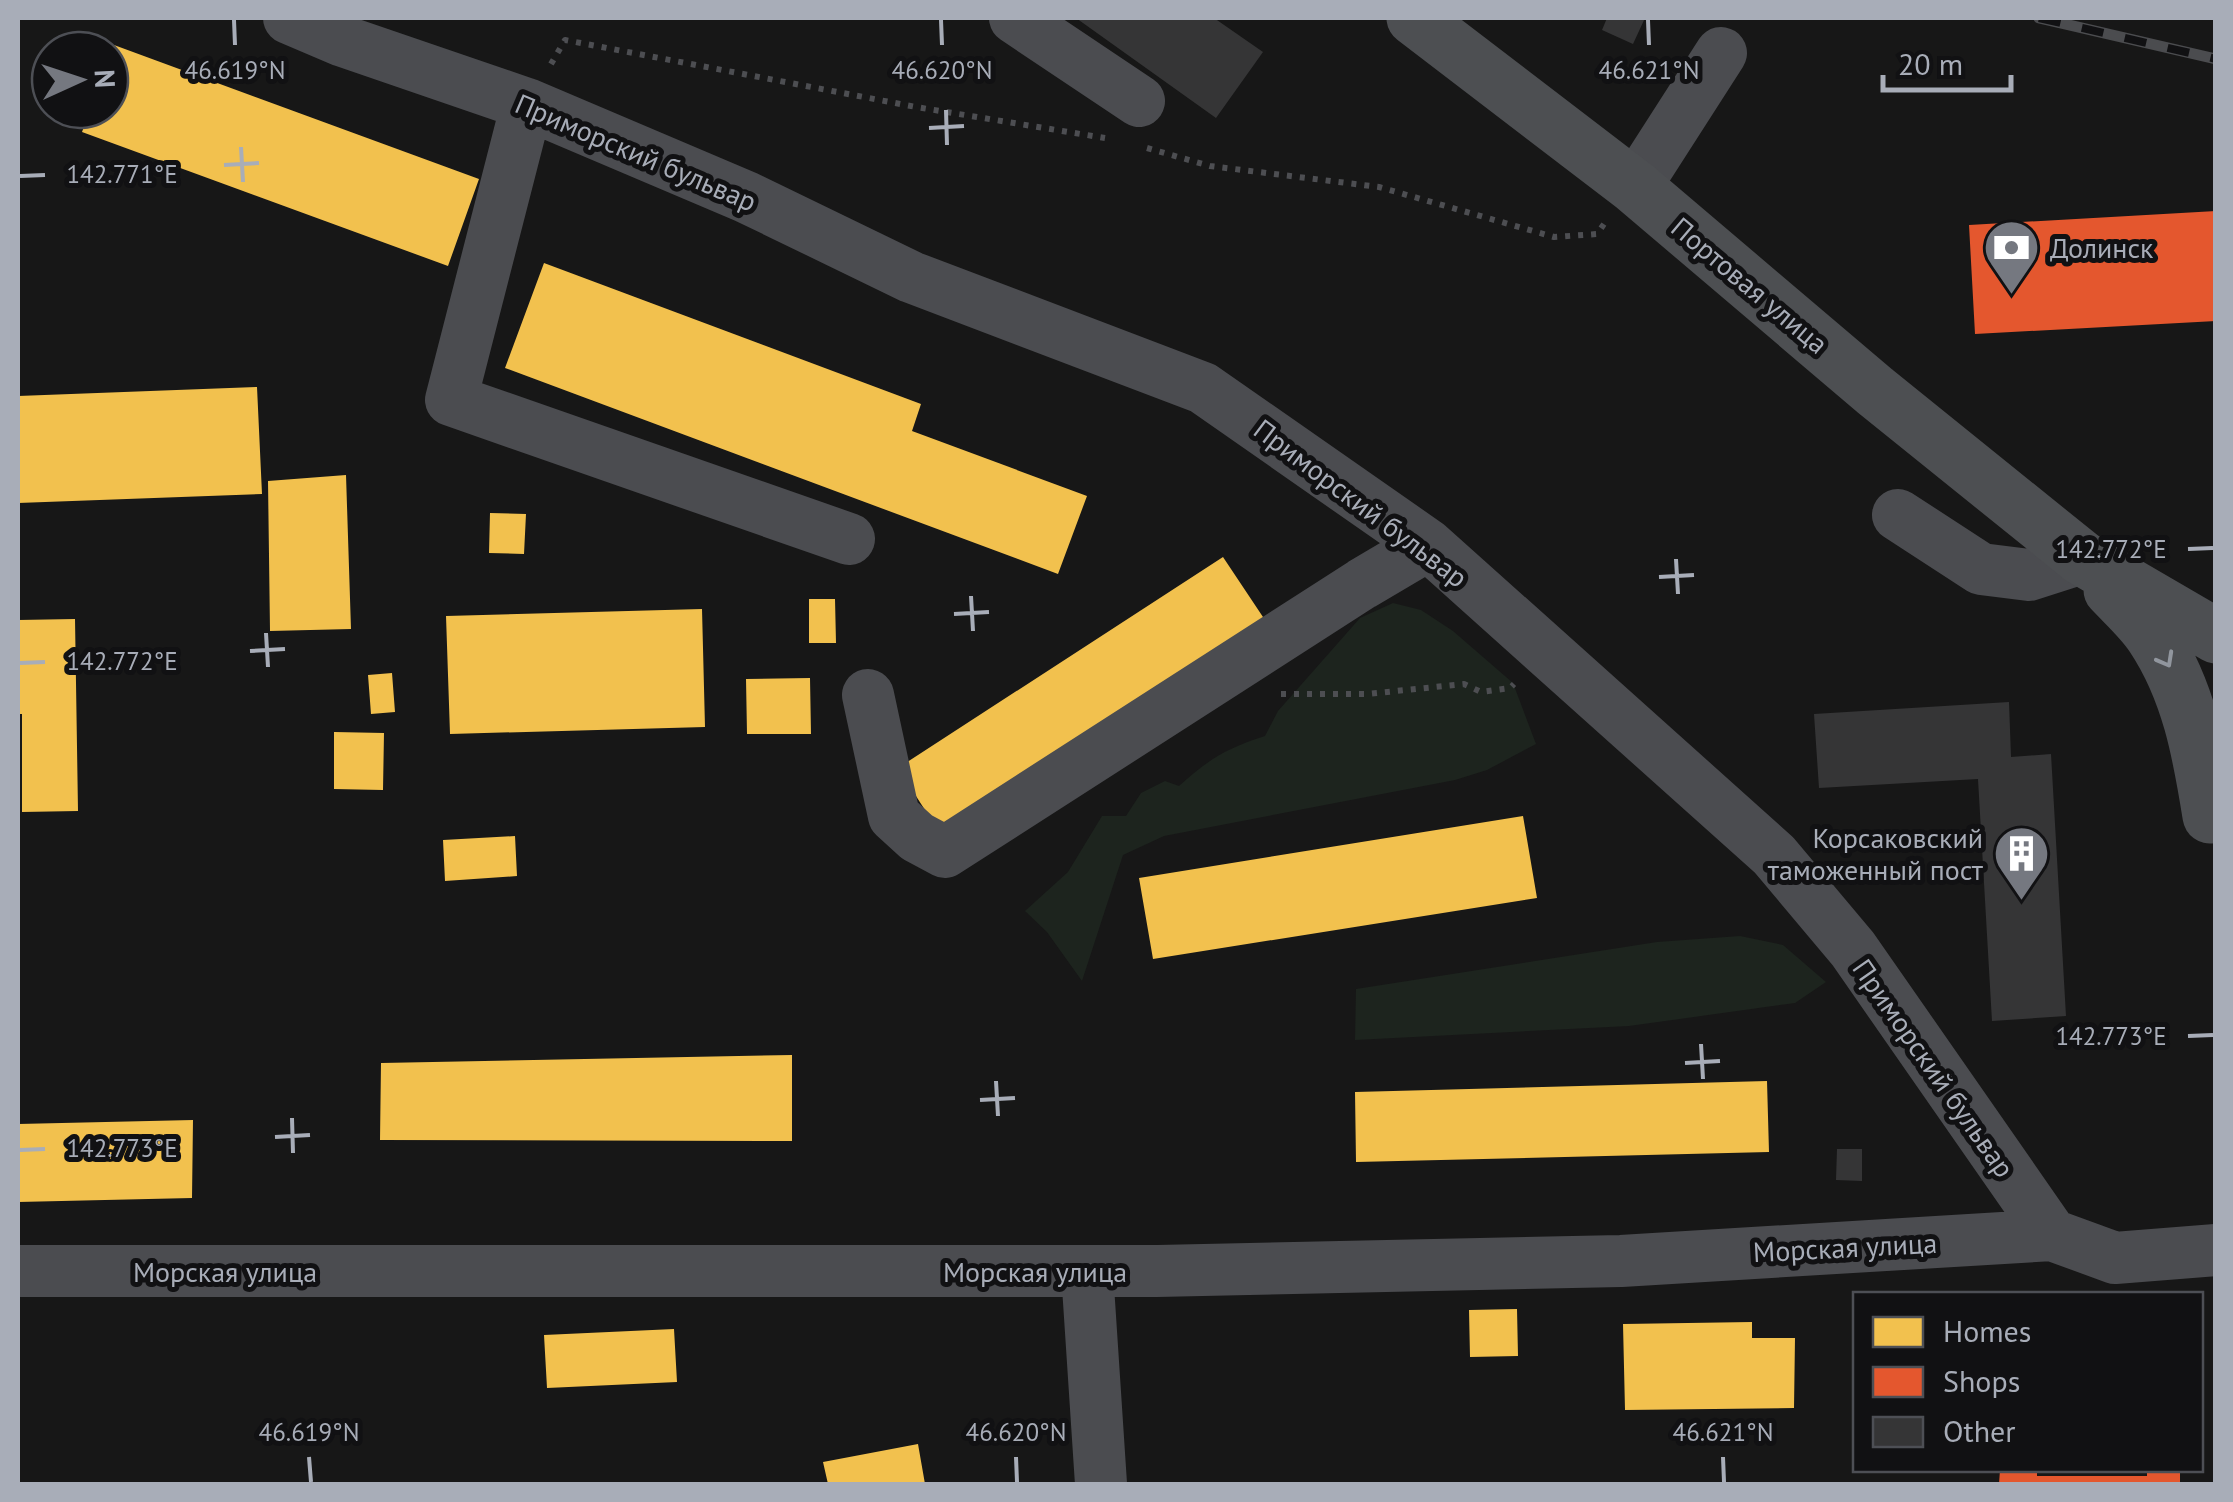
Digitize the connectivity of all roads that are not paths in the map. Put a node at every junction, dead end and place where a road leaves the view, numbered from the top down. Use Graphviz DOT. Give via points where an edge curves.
graph roads {
  1 [pos="289,18"];
  2 [pos="1015,18"];
  3 [pos="1414,18"];
  4 [pos="1721,53"];
  5 [pos="527,104"];
  6 [pos="1134,130"];
  7 [pos="1635,187"];
  8 [pos="1898,515"];
  9 [pos="849,539"];
  10 [pos="1428,545"];
  11 [pos="2082,558"];
  12 [pos="2216,636"];
  13 [pos="868,695"];
  14 [pos="2214,819"];
  15 [pos="2052,1235"];
  16 [pos="2216,1250"];
  17 [pos="18,1271"];
  18 [pos="1087,1271"];
  19 [pos="1100,1484"];
  1 -- 5 [label="street, Приморский бульвар"];
  2 -- 6 [label="street"];
  3 -- 7 [label="main road, Портовая улица"];
  4 -- 7 [label="street"];
  5 -- 9 [label="street" via="451,400"];
  5 -- 10 [label="street, Приморский бульвар" via="746,197 911,277 1203,388"];
  7 -- 11 [label="main road, Портовая улица"];
  8 -- 11 [label="street" via="1981,569 2029,575"];
  10 -- 13 [label="street" via="945,852 894,816"];
  10 -- 15 [label="street, Приморский бульвар" via="1774,856 1852,949"];
  11 -- 12 [label="main road"];
  11 -- 14 [label="main road, one-way" via="2152,636 2179,683"];
  15 -- 16 [label="street" via="2116,1258"];
  15 -- 18 [label="street, Морская улица" via="1621,1261"];
  17 -- 18 [label="street, Морская улица"];
  18 -- 19 [label="street"];
}
